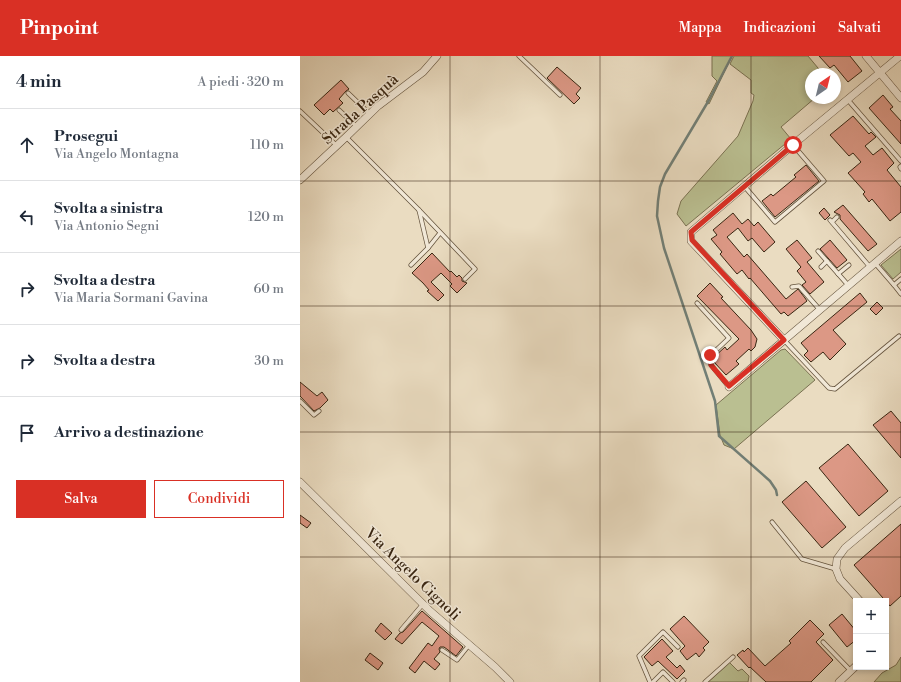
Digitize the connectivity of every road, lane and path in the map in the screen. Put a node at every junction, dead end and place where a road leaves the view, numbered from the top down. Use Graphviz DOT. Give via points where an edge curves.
graph roads {
  1 [pos="436,56"];
  2 [pos="519,56"];
  3 [pos="866,56"];
  4 [pos="900,56"];
  5 [pos="880,73"];
  6 [pos="348,93"];
  7 [pos="900,94"];
  8 [pos="560,95"];
  9 [pos="848,100"];
  10 [pos="339,110"];
  11 [pos="300,111"];
  12 [pos="370,114"];
  13 [pos="357,127"];
  14 [pos="346,138"];
  15 [pos="793,145"];
  16 [pos="337,146"];
  17 [pos="901,161"];
  18 [pos="300,180"];
  19 [pos="745,187"];
  20 [pos="418,209"];
  21 [pos="837,217"];
  22 [pos="440,233"];
  23 [pos="901,241"];
  24 [pos="428,248"];
  25 [pos="818,250"];
  26 [pos="827,261"];
  27 [pos="411,265"];
  28 [pos="849,265"];
  29 [pos="872,265"];
  30 [pos="821,267"];
  31 [pos="838,274"];
  32 [pos="465,279"];
  33 [pos="901,279"];
  34 [pos="848,285"];
  35 [pos="894,285"];
  36 [pos="792,287"];
  37 [pos="901,294"];
  38 [pos="697,303"];
  39 [pos="820,310"];
  40 [pos="899,336"];
  41 [pos="784,340"];
  42 [pos="729,386"];
  43 [pos="300,402"];
  44 [pos="319,411"];
  45 [pos="300,482"];
  46 [pos="901,501"];
  47 [pos="772,522"];
  48 [pos="836,569"];
  49 [pos="857,598"];
  50 [pos="423,604"];
  51 [pos="401,630"];
  52 [pos="823,642"];
  53 [pos="469,645"];
  54 [pos="678,647"];
  55 [pos="442,650"];
  56 [pos="732,657"];
  57 [pos="853,667"];
  58 [pos="853,669"];
  59 [pos="510,682"];
  60 [pos="651,682"];
  61 [pos="673,682"];
  62 [pos="705,682"];
  63 [pos="839,682"];
  1 -- 12 [label="street, Strada Pasquà" via="423,72"];
  2 -- 8 [label="lane"];
  3 -- 5 [label="street"];
  4 -- 5 [label="street"];
  5 -- 7 [label="street"];
  5 -- 9 [label="street"];
  6 -- 12 [label="lane"];
  9 -- 15 [label="street"];
  9 -- 17 [label="lane"];
  10 -- 13 [label="lane"];
  11 -- 16 [label="lane"];
  12 -- 13 [label="street, Strada Pasquà"];
  13 -- 14 [label="street, Strada Pasquà"];
  14 -- 16 [label="street, Strada Pasquà"];
  14 -- 20 [label="lane"];
  15 -- 19 [label="street"];
  15 -- 19 [label="lane" via="824,181 775,222"];
  16 -- 18 [label="street, Strada Pasquà"];
  19 -- 41 [label="street" via="691,232 692,240"];
  20 -- 22 [label="lane"];
  20 -- 24 [label="lane"];
  21 -- 29 [label="lane" via="831,221"];
  22 -- 24 [label="lane"];
  22 -- 32 [label="lane" via="475,269"];
  23 -- 29 [label="street"];
  24 -- 27 [label="lane"];
  25 -- 26 [label="lane"];
  26 -- 30 [label="lane"];
  26 -- 31 [label="lane"];
  28 -- 31 [label="lane"];
  29 -- 34 [label="street"];
  29 -- 35 [label="lane"];
  31 -- 34 [label="lane"];
  33 -- 35 [label="lane"];
  34 -- 39 [label="street"];
  35 -- 37 [label="lane"];
  36 -- 39 [label="lane" via="799,286"];
  38 -- 42 [label="lane" via="729,338 710,355 711,365"];
  39 -- 41 [label="street"];
  40 -- 41 [label="lane" via="835,389 829,388"];
  41 -- 42 [label="street"];
  43 -- 44 [label="lane" via="314,415"];
  45 -- 50 [label="street, Via Angelo Cignoli"];
  46 -- 48 [label="street" via="840,553"];
  47 -- 48 [label="lane" via="802,559"];
  48 -- 49 [label="street" via="840,579"];
  50 -- 51 [label="lane"];
  50 -- 53 [label="street, Via Angelo Cignoli"];
  52 -- 57 [label="lane"];
  53 -- 55 [label="lane" via="457,660"];
  53 -- 59 [label="street, Via Angelo Cignoli"];
  54 -- 60 [label="lane" via="663,632 639,656"];
  56 -- 62 [label="lane"];
  58 -- 63 [label="street"];
  60 -- 61 [label="lane" via="663,672"];
}
